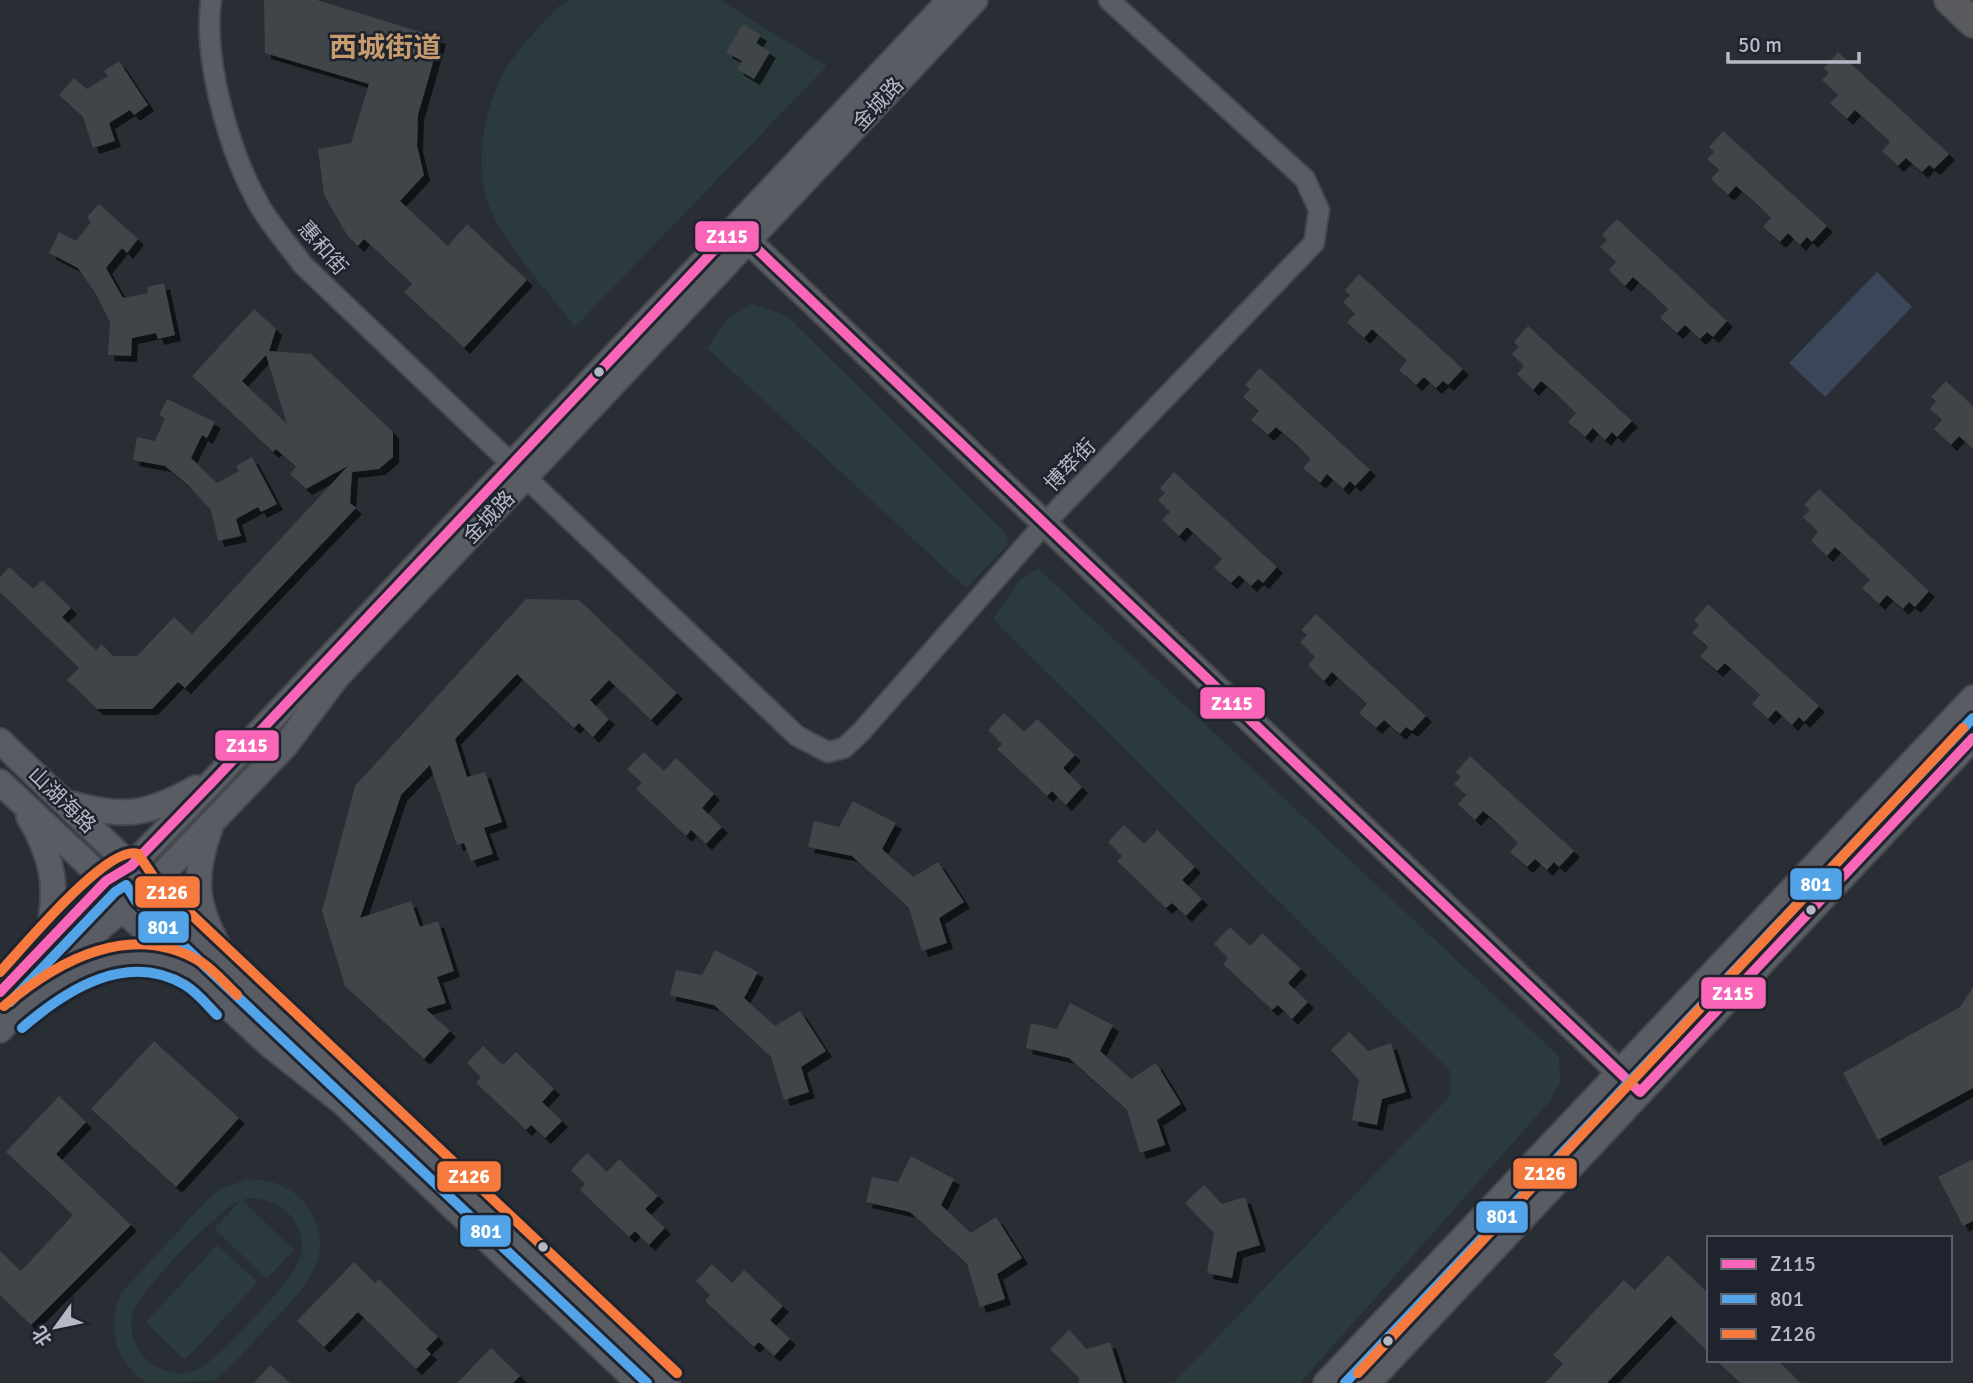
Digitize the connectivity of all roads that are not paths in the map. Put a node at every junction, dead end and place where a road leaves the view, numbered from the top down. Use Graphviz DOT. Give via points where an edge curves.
graph roads {
  1 [pos="211,0"];
  2 [pos="950,0"];
  3 [pos="975,0"];
  4 [pos="1109,0"];
  5 [pos="1949,0"];
  6 [pos="1973,23"];
  7 [pos="743,235"];
  8 [pos="519,471"];
  9 [pos="1046,522"];
  10 [pos="1973,698"];
  11 [pos="1973,738"];
  12 [pos="0,741"];
  13 [pos="216,778"];
  14 [pos="9,790"];
  15 [pos="67,803"];
  16 [pos="212,821"];
  17 [pos="131,866"];
  18 [pos="106,881"];
  19 [pos="146,891"];
  20 [pos="123,910"];
  21 [pos="45,944"];
  22 [pos="192,973"];
  23 [pos="233,973"];
  24 [pos="0,992"];
  25 [pos="36,995"];
  26 [pos="0,1030"];
  27 [pos="1619,1072"];
  28 [pos="1640,1093"];
  29 [pos="639,1383"];
  30 [pos="667,1383"];
  31 [pos="1326,1383"];
  32 [pos="1368,1383"];
  1 -- 8 [label="street, 惠和街" via="214,76 232,144 261,208 303,265"];
  2 -- 7 [label="street, 金城路"];
  3 -- 7 [label="street, 金城路"];
  4 -- 9 [label="street, 博萃街" via="1305,179 1319,210 1317,230 1314,243"];
  5 -- 6 [label="main road"];
  7 -- 8 [label="street, 金城路"];
  7 -- 9 [label="street"];
  8 -- 9 [label="street, 博萃街" via="797,736 828,752 844,748 861,732"];
  8 -- 13 [label="street, 金城路"];
  8 -- 16 [label="street, 金城路" via="337,677 285,746"];
  9 -- 27 [label="street"];
  10 -- 27 [label="street"];
  11 -- 28 [label="street"];
  12 -- 15 [label="street, 山湖海路"];
  13 -- 15 [label="street" via="166,804 127,814"];
  13 -- 17 [label="street, 金城路"];
  14 -- 18 [label="street, 山湖海路"];
  14 -- 21 [label="street" via="41,838 55,887"];
  15 -- 17 [label="street, 山湖海路"];
  16 -- 19 [label="street, 金城路"];
  16 -- 23 [label="street" via="196,883 200,908"];
  17 -- 18 [label="street, 金城路"];
  17 -- 19 [label="street, 山湖海路"];
  18 -- 20 [label="street, 山湖海路"];
  18 -- 21 [label="street, 金城路"];
  19 -- 20 [label="street, 金城路"];
  19 -- 23 [label="street, 山湖海路"];
  20 -- 22 [label="street, 山湖海路"];
  20 -- 25 [label="street, 金城路"];
  21 -- 24 [label="street, 金城路"];
  22 -- 25 [label="street" via="129,956 91,967"];
  22 -- 29 [label="street, 山湖海路" via="270,1045 342,1102"];
  23 -- 30 [label="street, 山湖海路"];
  25 -- 26 [label="street, 金城路"];
  27 -- 28 [label="street"];
  27 -- 31 [label="street"];
  28 -- 32 [label="street"];
}
